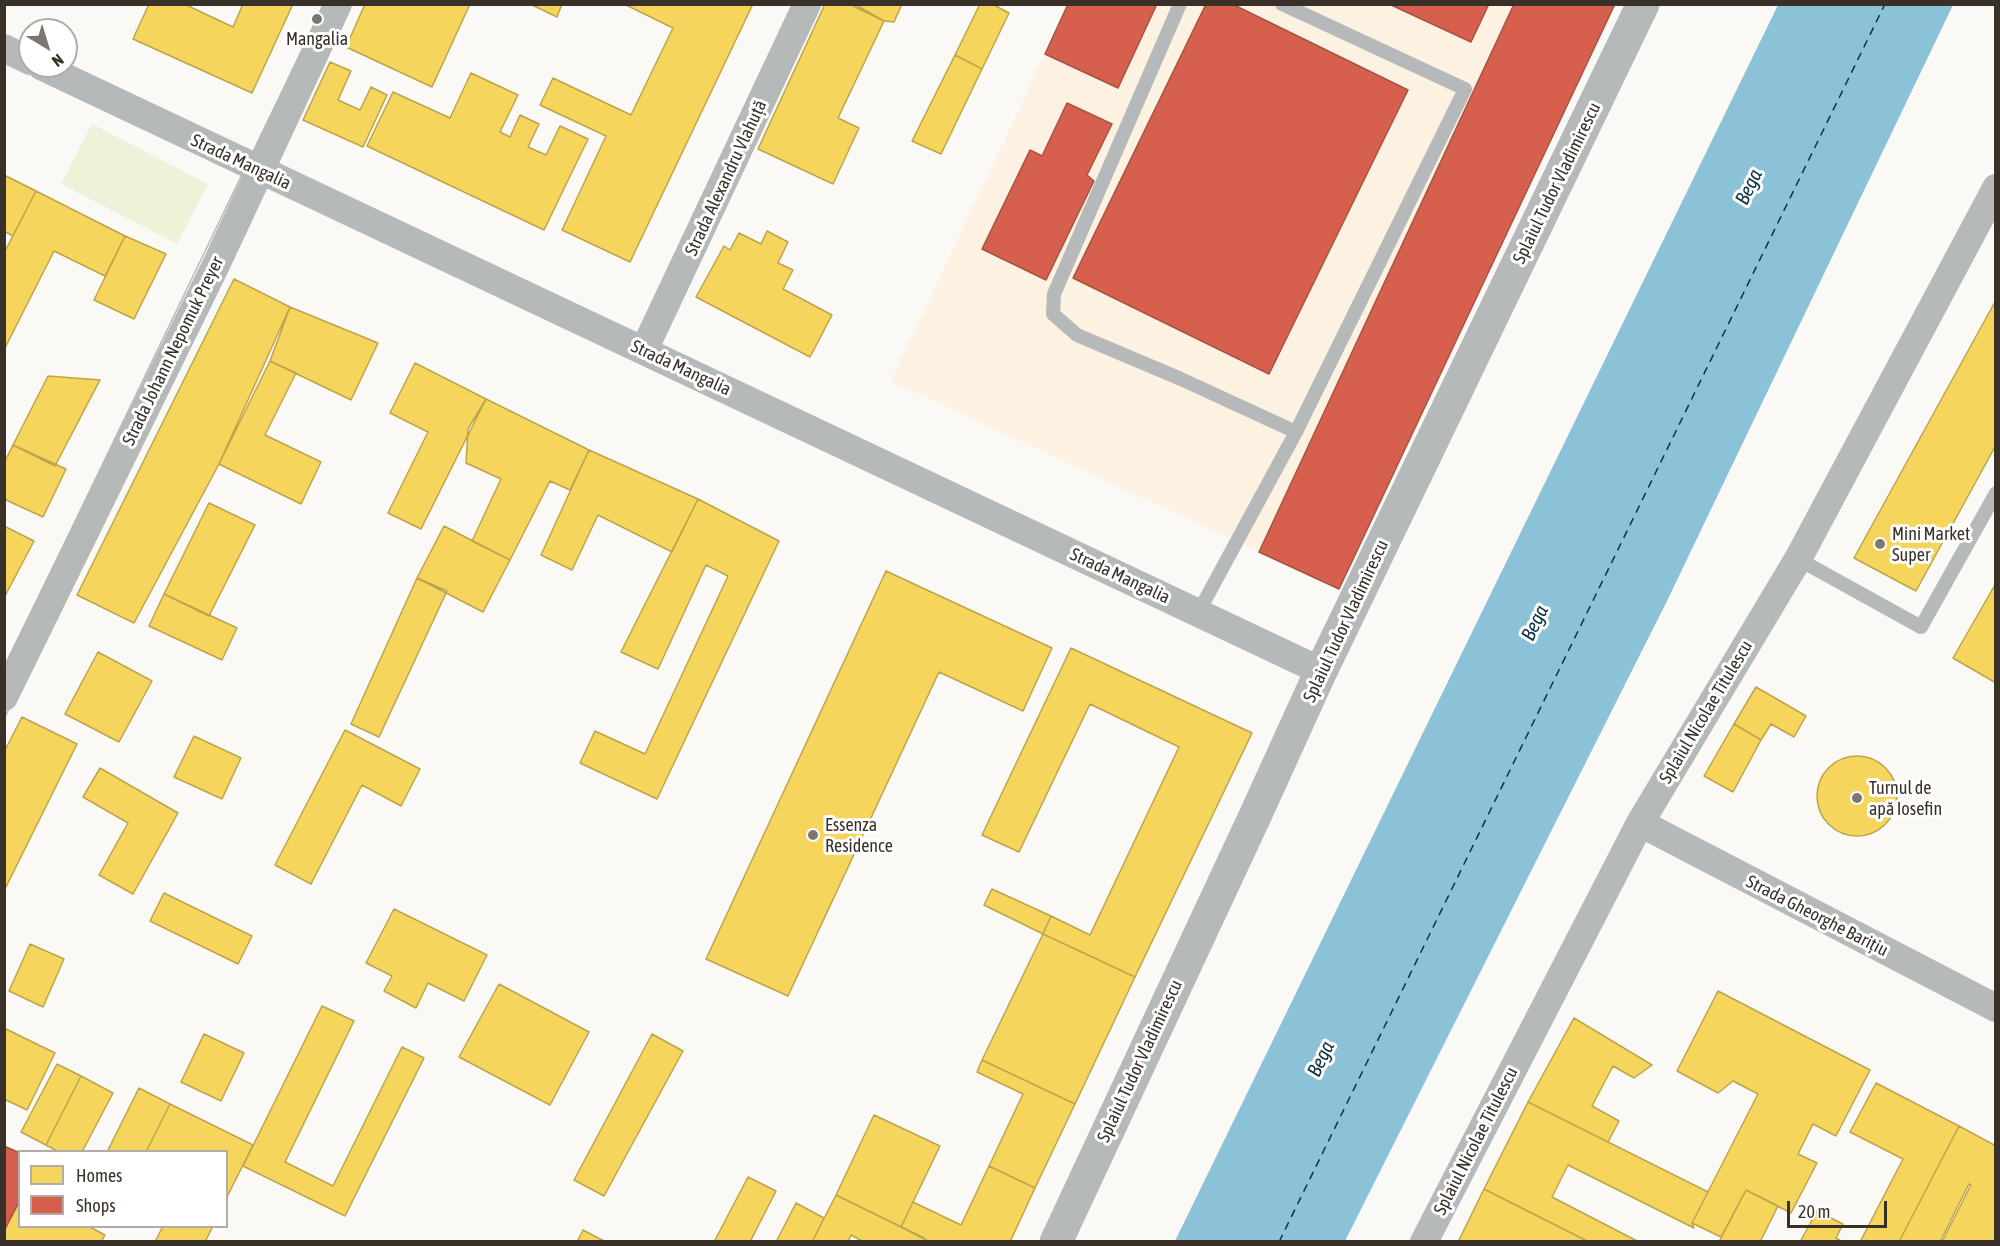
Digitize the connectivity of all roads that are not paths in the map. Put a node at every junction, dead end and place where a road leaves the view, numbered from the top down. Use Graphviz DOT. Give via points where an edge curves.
graph roads {
  1 [pos="338,4"];
  2 [pos="807,4"];
  3 [pos="1180,4"];
  4 [pos="1282,4"];
  5 [pos="1643,4"];
  6 [pos="4,48"];
  7 [pos="18,55"];
  8 [pos="66,78"];
  9 [pos="260,171"];
  10 [pos="1995,188"];
  11 [pos="644,351"];
  12 [pos="1296,432"];
  13 [pos="1995,493"];
  14 [pos="1798,559"];
  15 [pos="1198,613"];
  16 [pos="1321,671"];
  17 [pos="4,697"];
  18 [pos="1640,823"];
  19 [pos="1995,1008"];
  20 [pos="1056,1242"];
  21 [pos="1424,1242"];
  1 -- 9 [label="street, Strada Johann Nepomuk Preyer"];
  2 -- 11 [label="street, Strada Alexandru Vlahuță"];
  3 -- 12 [label="lane" via="1054,294 1053,314 1077,335"];
  4 -- 12 [label="lane" via="1465,89"];
  5 -- 16 [label="street, Splaiul Tudor Vladimirescu"];
  6 -- 7 [label="street"];
  8 -- 9 [label="street, Strada Mangalia"];
  9 -- 11 [label="street, Strada Mangalia"];
  9 -- 17 [label="street, Strada Johann Nepomuk Preyer"];
  10 -- 14 [label="street, Splaiul Nicolae Titulescu"];
  11 -- 15 [label="street, Strada Mangalia"];
  12 -- 15 [label="lane"];
  13 -- 14 [label="lane" via="1921,627"];
  14 -- 18 [label="street, Splaiul Nicolae Titulescu"];
  15 -- 16 [label="street, Strada Mangalia"];
  16 -- 20 [label="street, Splaiul Tudor Vladimirescu"];
  18 -- 19 [label="street, Strada Gheorghe Barițiu"];
  18 -- 21 [label="street, Splaiul Nicolae Titulescu"];
}
